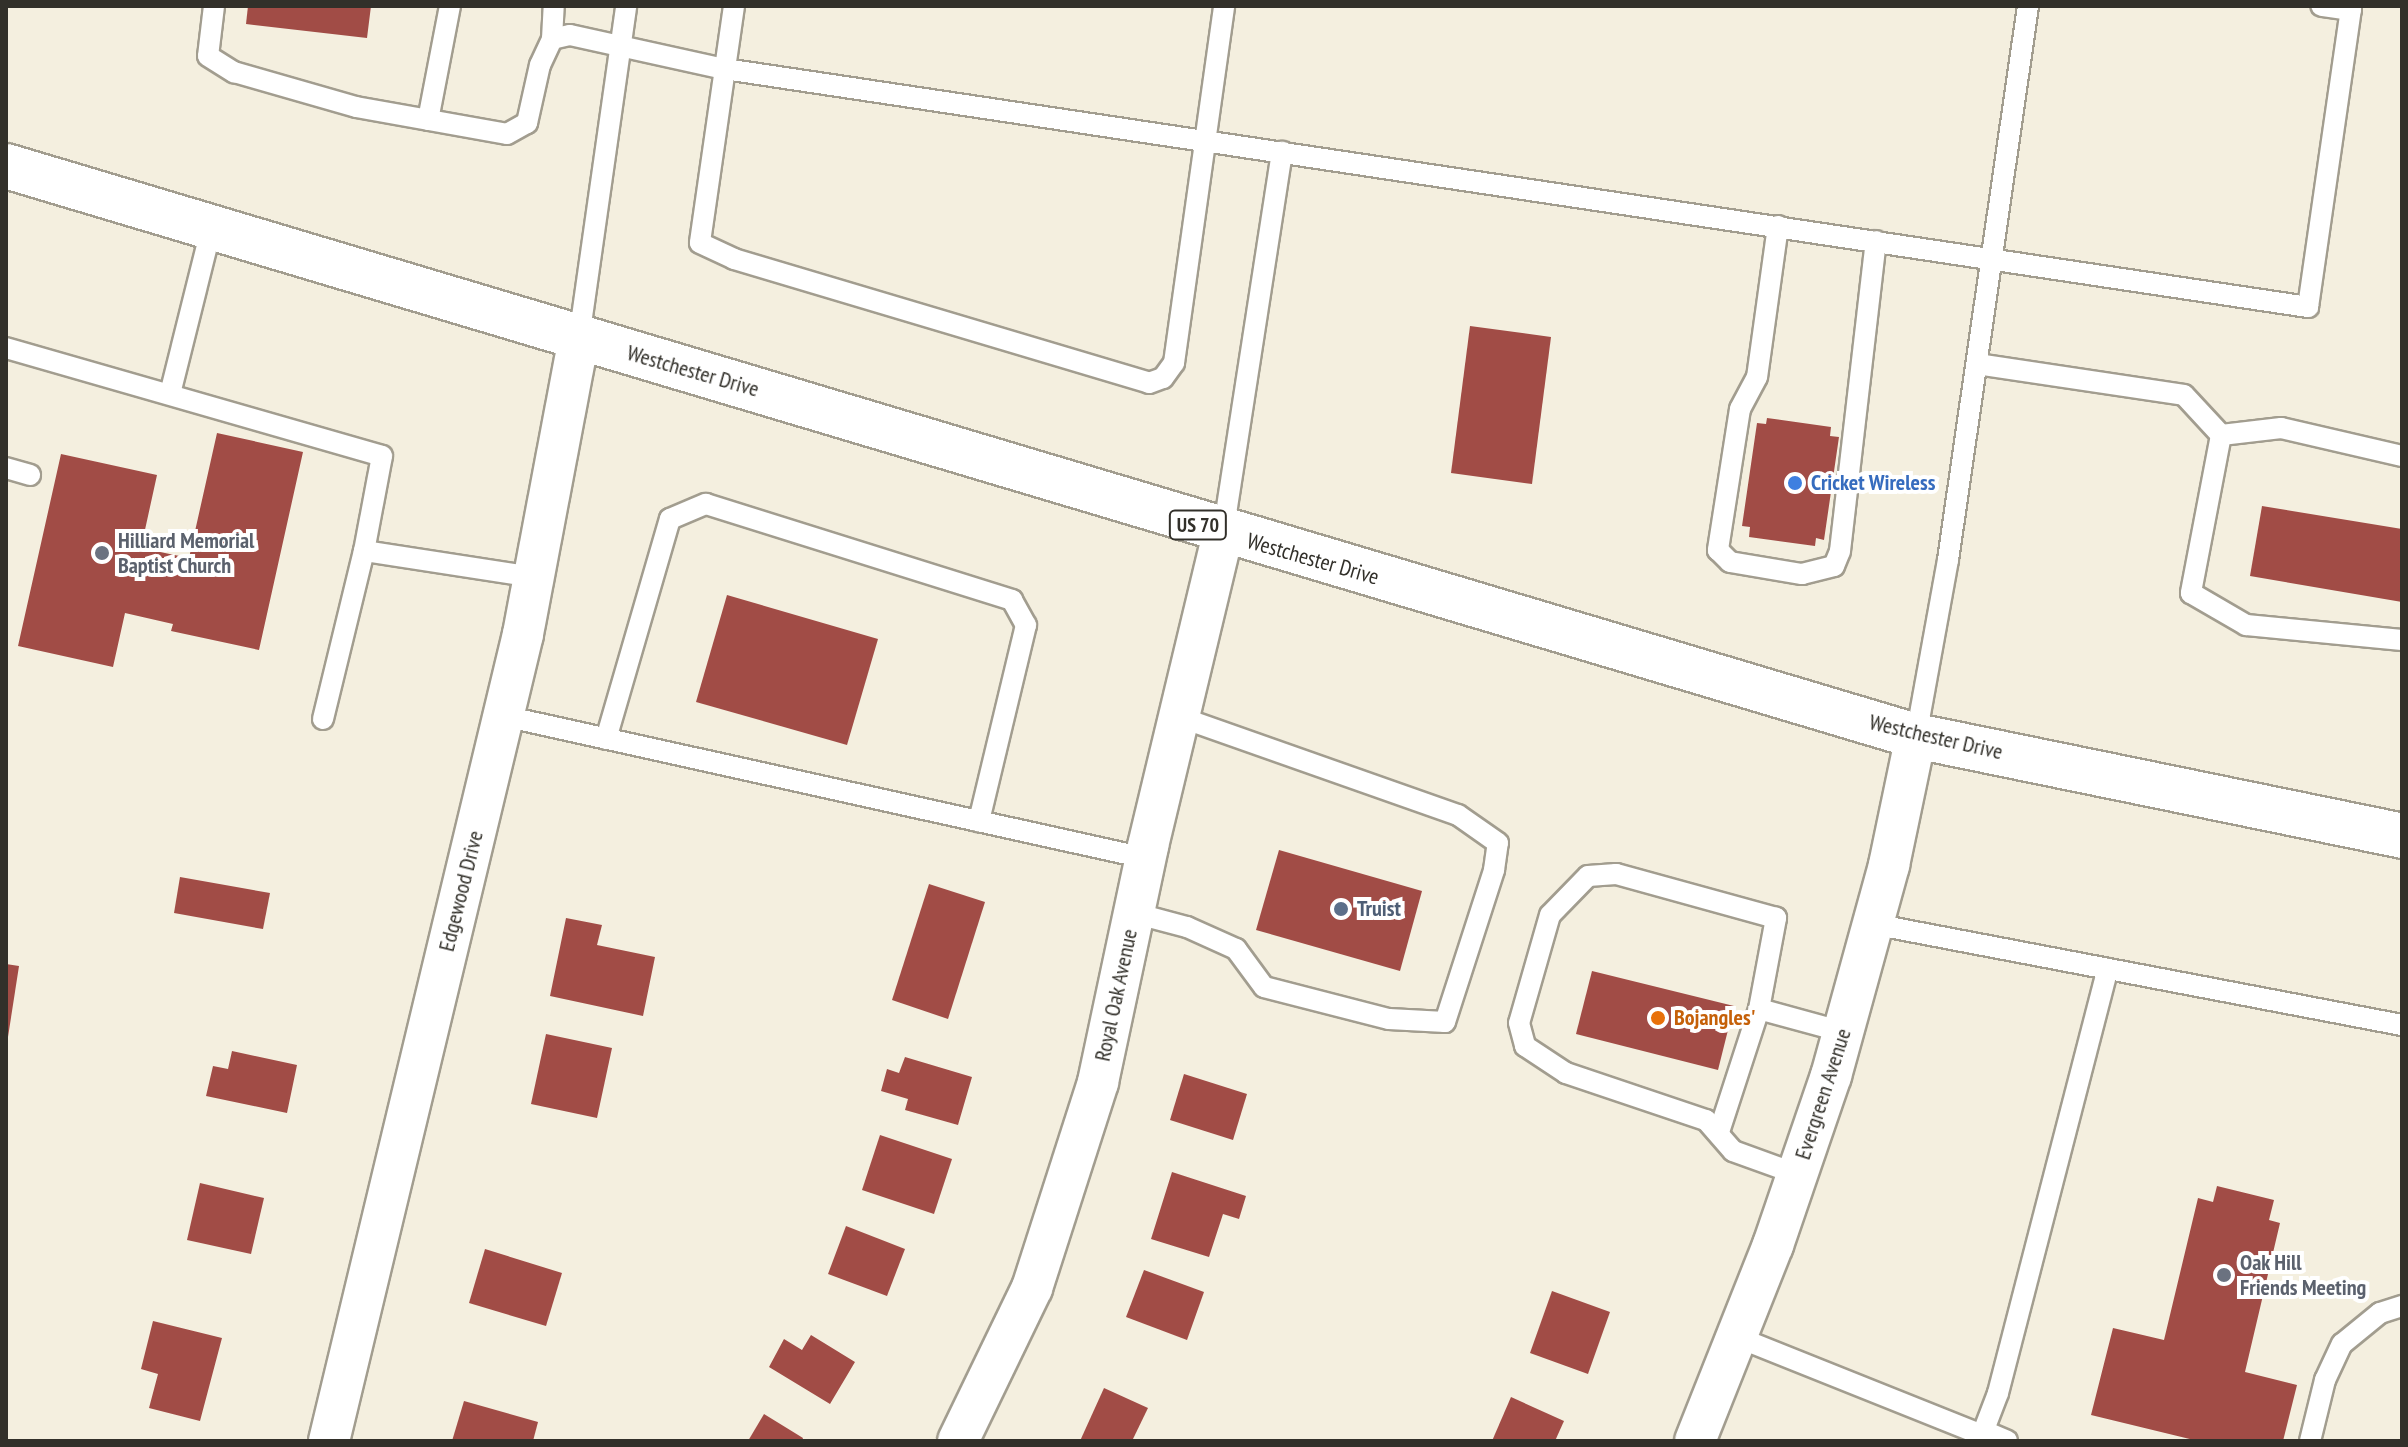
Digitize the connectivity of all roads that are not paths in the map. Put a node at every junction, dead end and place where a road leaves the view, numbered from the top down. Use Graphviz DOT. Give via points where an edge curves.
graph roads {
  1 [pos="214,6"];
  2 [pos="450,6"];
  3 [pos="554,6"];
  4 [pos="626,6"];
  5 [pos="734,6"];
  6 [pos="1224,6"];
  7 [pos="2028,6"];
  8 [pos="2321,6"];
  9 [pos="552,39"];
  10 [pos="621,44"];
  11 [pos="725,69"];
  12 [pos="428,120"];
  13 [pos="1205,140"];
  14 [pos="1282,152"];
  15 [pos="6,166"];
  16 [pos="1778,226"];
  17 [pos="211,229"];
  18 [pos="1876,241"];
  19 [pos="1992,258"];
  20 [pos="579,338"];
  21 [pos="6,348"];
  22 [pos="1977,364"];
  23 [pos="170,394"];
  24 [pos="2221,435"];
  25 [pos="2402,456"];
  26 [pos="6,468"];
  27 [pos="30,475"];
  28 [pos="1223,533"];
  29 [pos="364,551"];
  30 [pos="534,577"];
  31 [pos="2402,640"];
  32 [pos="504,716"];
  33 [pos="1179,717"];
  34 [pos="323,719"];
  35 [pos="1916,736"];
  36 [pos="606,739"];
  37 [pos="979,821"];
  38 [pos="2402,836"];
  39 [pos="1145,858"];
  40 [pos="1134,913"];
  41 [pos="1873,924"];
  42 [pos="2108,969"];
  43 [pos="1759,1009"];
  44 [pos="2402,1025"];
  45 [pos="1843,1032"];
  46 [pos="1719,1132"];
  47 [pos="1797,1174"];
  48 [pos="2402,1306"];
  49 [pos="1737,1337"];
  50 [pos="1984,1431"];
  51 [pos="329,1441"];
  52 [pos="958,1441"];
  53 [pos="1695,1441"];
  54 [pos="2007,1441"];
  55 [pos="2310,1441"];
  1 -- 12 [label="lane" via="208,56 234,72 356,107"];
  2 -- 12 [label="lane"];
  3 -- 9 [label="lane"];
  4 -- 10 [label="lane"];
  5 -- 11 [label="lane"];
  6 -- 13 [label="lane"];
  7 -- 19 [label="lane"];
  8 -- 19 [label="lane" via="2351,10 2308,307"];
  9 -- 10 [label="lane" via="570,35"];
  9 -- 12 [label="lane" via="540,65 527,123 507,134"];
  10 -- 11 [label="lane"];
  10 -- 20 [label="lane"];
  11 -- 13 [label="lane"];
  11 -- 13 [label="lane" via="700,243 734,259 1149,383 1163,378 1174,363"];
  13 -- 14 [label="lane"];
  14 -- 16 [label="lane"];
  14 -- 28 [label="lane"];
  15 -- 17 [label="main road, Westchester Drive / US 70"];
  16 -- 18 [label="lane"];
  16 -- 18 [label="lane" via="1757,377 1740,409 1718,550 1730,562 1802,574 1834,566 1840,551"];
  17 -- 20 [label="main road, Westchester Drive / US 70"];
  17 -- 23 [label="lane"];
  18 -- 19 [label="lane"];
  19 -- 22 [label="lane"];
  20 -- 28 [label="main road, Westchester Drive / US 70" via="914,435"];
  20 -- 30 [label="street, Edgewood Drive"];
  21 -- 23 [label="lane"];
  22 -- 24 [label="lane" via="2184,395"];
  22 -- 35 [label="lane"];
  23 -- 29 [label="lane" via="382,456"];
  24 -- 25 [label="lane" via="2281,428"];
  24 -- 31 [label="lane" via="2191,593 2246,625"];
  26 -- 27 [label="lane"];
  28 -- 33 [label="street, Royal Oak Avenue"];
  28 -- 35 [label="main road, Westchester Drive / US 70"];
  29 -- 30 [label="lane"];
  29 -- 34 [label="lane"];
  30 -- 32 [label="street, Edgewood Drive"];
  32 -- 36 [label="lane"];
  32 -- 51 [label="street, Edgewood Drive"];
  33 -- 39 [label="street, Royal Oak Avenue"];
  33 -- 40 [label="lane" via="1458,815 1498,843 1494,870 1445,1022 1389,1019 1264,987 1236,949 1187,927"];
  35 -- 38 [label="main road, Westchester Drive / US 70"];
  35 -- 41 [label="street, Evergreen Avenue"];
  36 -- 37 [label="lane"];
  36 -- 37 [label="lane" via="670,519 706,504 1012,600 1026,625"];
  37 -- 39 [label="lane"];
  39 -- 40 [label="street, Royal Oak Avenue"];
  40 -- 52 [label="street, Royal Oak Avenue" via="1098,1082 1032,1288"];
  41 -- 42 [label="lane"];
  41 -- 45 [label="street, Evergreen Avenue"];
  42 -- 44 [label="lane"];
  42 -- 50 [label="lane"];
  43 -- 45 [label="lane"];
  43 -- 46 [label="lane"];
  43 -- 46 [label="lane" via="1776,918 1616,874 1588,876 1550,915 1519,1023 1525,1046 1566,1073 1706,1120"];
  45 -- 47 [label="street, Evergreen Avenue"];
  46 -- 47 [label="lane" via="1733,1151"];
  47 -- 49 [label="street, Evergreen Avenue"];
  48 -- 55 [label="lane" via="2380,1313 2342,1344 2325,1380"];
  49 -- 50 [label="lane" via="1982,1435"];
  49 -- 53 [label="street, Evergreen Avenue"];
  50 -- 54 [label="lane"];
}
